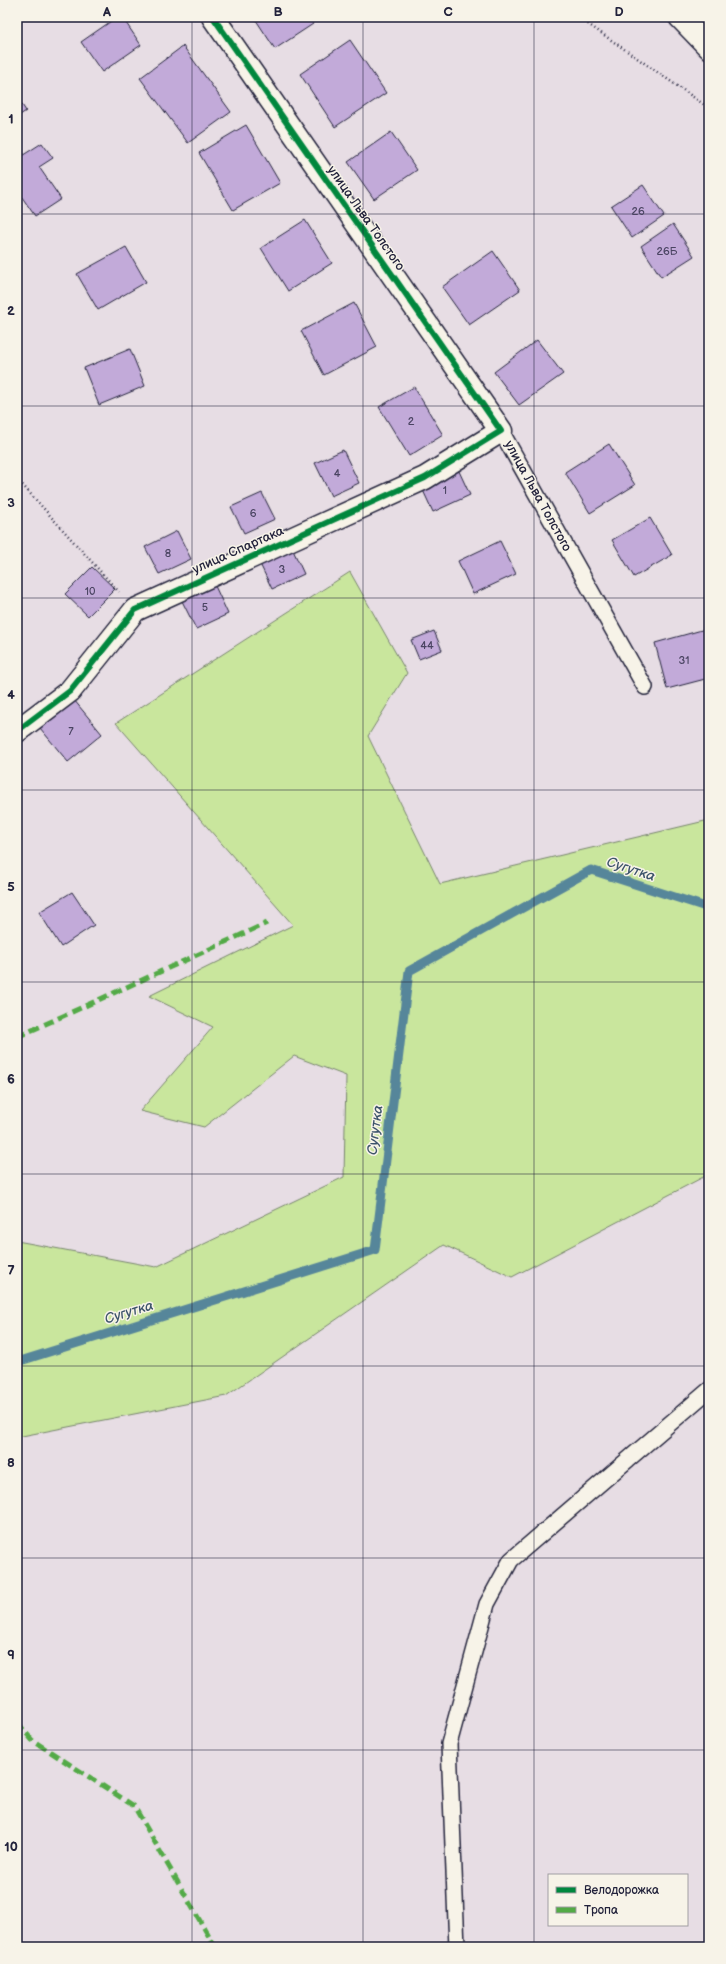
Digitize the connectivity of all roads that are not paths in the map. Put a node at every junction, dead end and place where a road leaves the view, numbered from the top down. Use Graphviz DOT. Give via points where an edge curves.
graph roads {
  1 [pos="213,17"];
  2 [pos="680,17"];
  3 [pos="709,47"];
  4 [pos="501,431"];
  5 [pos="645,687"];
  6 [pos="17,732"];
  7 [pos="709,1390"];
  8 [pos="457,1947"];
  1 -- 4 [label="street, улица Льва Толстого"];
  2 -- 3 [label="street"];
  4 -- 5 [label="lane, улица Льва Толстого"];
  4 -- 6 [label="street, улица Спартака" via="425,478 135,610 70,691"];
  7 -- 8 [label="lane" via="511,1560 487,1604 449,1744"];
}
